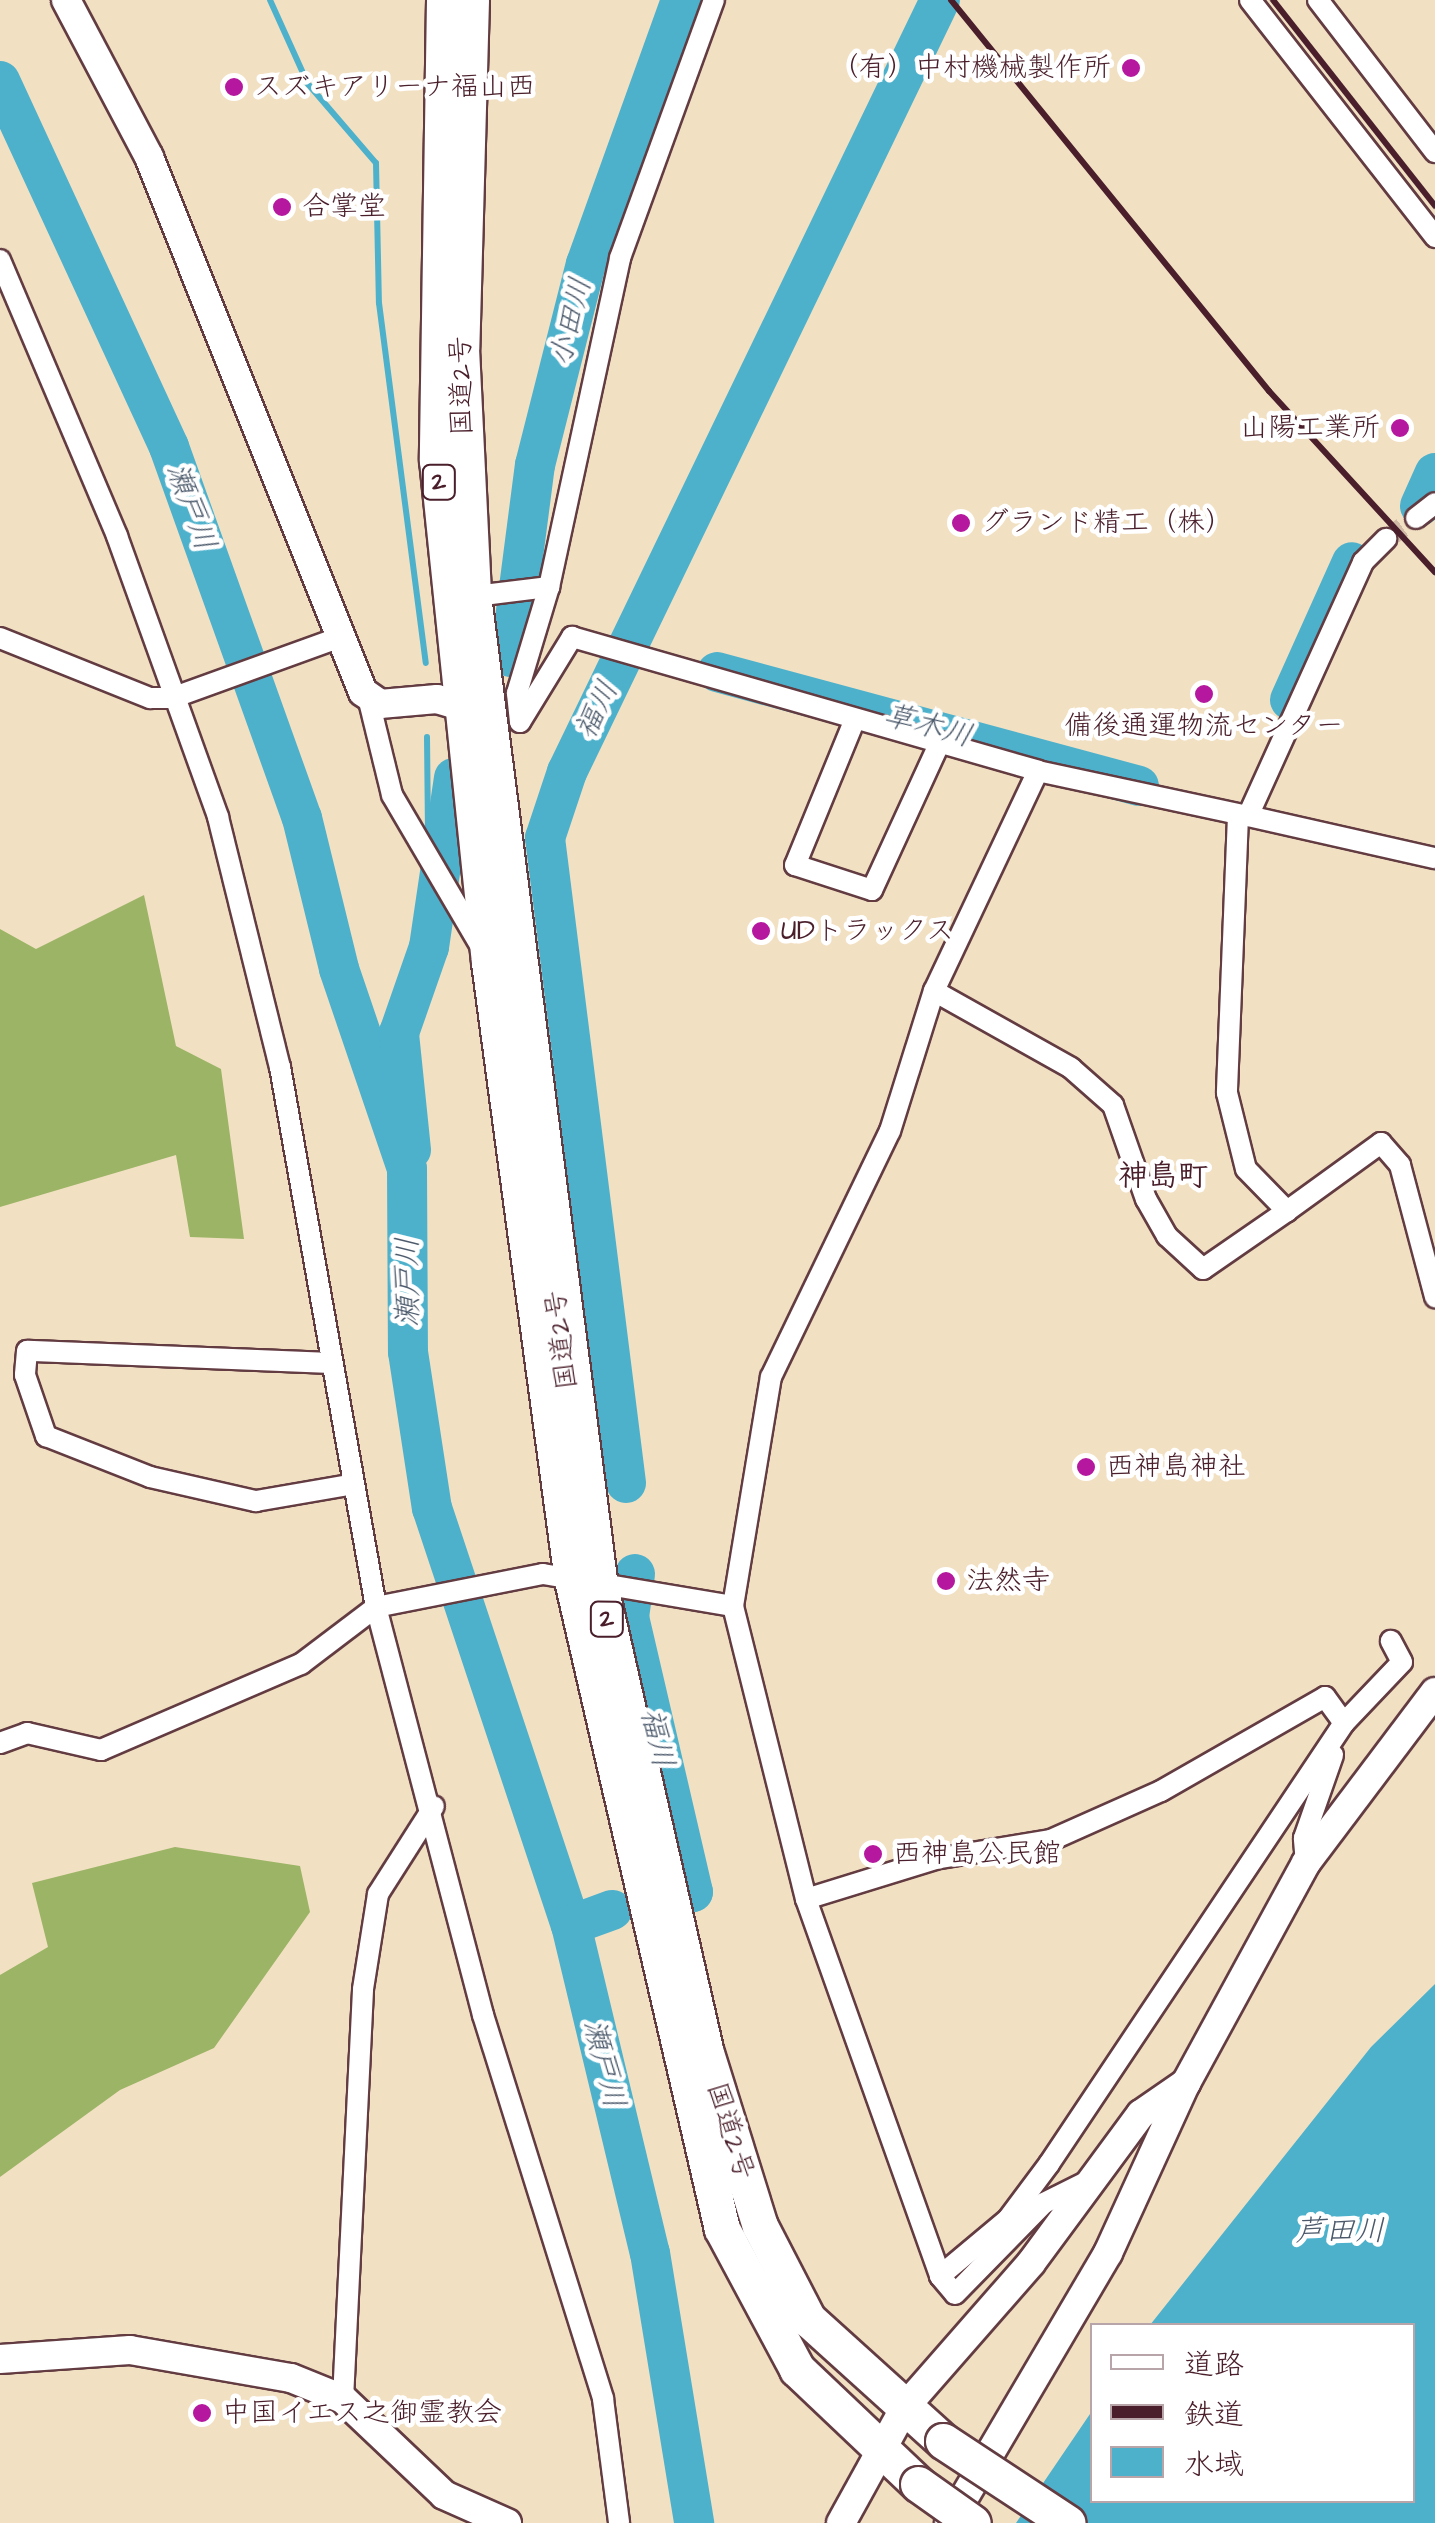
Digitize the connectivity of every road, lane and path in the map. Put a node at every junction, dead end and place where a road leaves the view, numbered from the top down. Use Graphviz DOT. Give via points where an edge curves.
graph roads {
  1 [pos="66,0"];
  2 [pos="444,0"];
  3 [pos="471,0"];
  4 [pos="714,0"];
  5 [pos="1250,0"];
  6 [pos="1318,0"];
  7 [pos="1342,0"];
  8 [pos="1334,22"];
  9 [pos="1435,152"];
  10 [pos="1435,236"];
  11 [pos="0,260"];
  12 [pos="0,297"];
  13 [pos="24,310"];
  14 [pos="1435,503"];
  15 [pos="1416,518"];
  16 [pos="1386,539"];
  17 [pos="543,587"];
  18 [pos="476,596"];
  19 [pos="0,638"];
  20 [pos="332,639"];
  21 [pos="177,696"];
  22 [pos="368,697"];
  23 [pos="489,714"];
  24 [pos="855,718"];
  25 [pos="940,742"];
  26 [pos="1038,770"];
  27 [pos="1243,816"];
  28 [pos="1435,858"];
  29 [pos="489,962"];
  30 [pos="934,991"];
  31 [pos="1286,1211"];
  32 [pos="1435,1296"];
  33 [pos="331,1363"];
  34 [pos="350,1485"];
  35 [pos="595,1585"];
  36 [pos="383,1605"];
  37 [pos="733,1606"];
  38 [pos="1391,1641"];
  39 [pos="1435,1692"];
  40 [pos="1344,1723"];
  41 [pos="0,1742"];
  42 [pos="434,1806"];
  43 [pos="1306,1863"];
  44 [pos="806,1899"];
  45 [pos="1186,2083"];
  46 [pos="1099,2176"];
  47 [pos="940,2276"];
  48 [pos="0,2359"];
  49 [pos="343,2399"];
  50 [pos="904,2407"];
  51 [pos="879,2452"];
  52 [pos="507,2523"];
  53 [pos="620,2523"];
  54 [pos="841,2523"];
  55 [pos="949,2523"];
  56 [pos="973,2523"];
  57 [pos="1068,2523"];
  1 -- 20 [label="street" via="149,158"];
  2 -- 18 [label="highway, 国道2号 / 2" via="434,350"];
  3 -- 18 [label="highway, 国道2号 / 2" via="461,348"];
  4 -- 17 [label="street" via="620,258"];
  5 -- 10 [label="street"];
  6 -- 8 [label="street"];
  7 -- 8 [label="street"];
  8 -- 9 [label="street"];
  11 -- 13 [label="street"];
  12 -- 13 [label="street"];
  13 -- 21 [label="street"];
  14 -- 15 [label="street"];
  16 -- 27 [label="street" via="1363,562"];
  17 -- 18 [label="street"];
  17 -- 23 [label="street" via="517,693"];
  18 -- 23 [label="highway, 国道2号 / 2"];
  19 -- 21 [label="street" via="150,698"];
  20 -- 21 [label="street"];
  20 -- 22 [label="street"];
  21 -- 33 [label="street" via="218,816 280,1067"];
  22 -- 23 [label="street"];
  22 -- 29 [label="street" via="392,794"];
  23 -- 24 [label="street" via="572,637 643,664"];
  23 -- 29 [label="highway, 国道2号 / 2"];
  23 -- 35 [label="highway, 国道2号 / 2"];
  24 -- 25 [label="street"];
  24 -- 25 [label="street" via="795,865 872,890"];
  25 -- 26 [label="street"];
  26 -- 27 [label="street"];
  26 -- 30 [label="street"];
  27 -- 28 [label="street"];
  27 -- 31 [label="street" via="1228,1093 1246,1169"];
  29 -- 35 [label="highway, 国道2号 / 2"];
  30 -- 31 [label="street" via="1071,1068 1113,1106 1146,1199 1167,1236 1203,1269"];
  30 -- 37 [label="street" via="890,1131 770,1378"];
  31 -- 32 [label="street" via="1380,1142 1400,1165"];
  33 -- 34 [label="street"];
  33 -- 34 [label="street" via="27,1350 26,1375 46,1436 150,1478 256,1501"];
  34 -- 36 [label="street"];
  35 -- 36 [label="street"];
  35 -- 37 [label="street"];
  35 -- 50 [label="highway, 国道2号 / 2" via="706,2053 760,2226 808,2319"];
  35 -- 51 [label="highway, 国道2号 / 2" via="722,2229 797,2369"];
  36 -- 41 [label="street" via="301,1664 101,1750 27,1733"];
  36 -- 42 [label="street"];
  37 -- 44 [label="street"];
  38 -- 40 [label="street" via="1402,1662"];
  39 -- 43 [label="street"];
  40 -- 43 [label="street" via="1304,1838"];
  40 -- 44 [label="street" via="1325,1697 1161,1791 1051,1840 935,1859"];
  40 -- 47 [label="street" via="1049,2164 1008,2219"];
  42 -- 49 [label="street" via="378,1894 363,1989"];
  42 -- 53 [label="street" via="483,2015 602,2399"];
  43 -- 45 [label="street"];
  44 -- 47 [label="street"];
  45 -- 46 [label="street" via="1141,2114"];
  45 -- 55 [label="street" via="1108,2253"];
  46 -- 47 [label="street" via="1044,2203 955,2294"];
  46 -- 50 [label="street"];
  48 -- 49 [label="street" via="130,2350 291,2378"];
  49 -- 52 [label="street" via="444,2494"];
  50 -- 51 [label="street"];
  50 -- 57 [label="highway, 国道2号 / 2, bridge"];
  51 -- 54 [label="street"];
  51 -- 56 [label="highway, 国道2号 / 2, bridge"];
}
